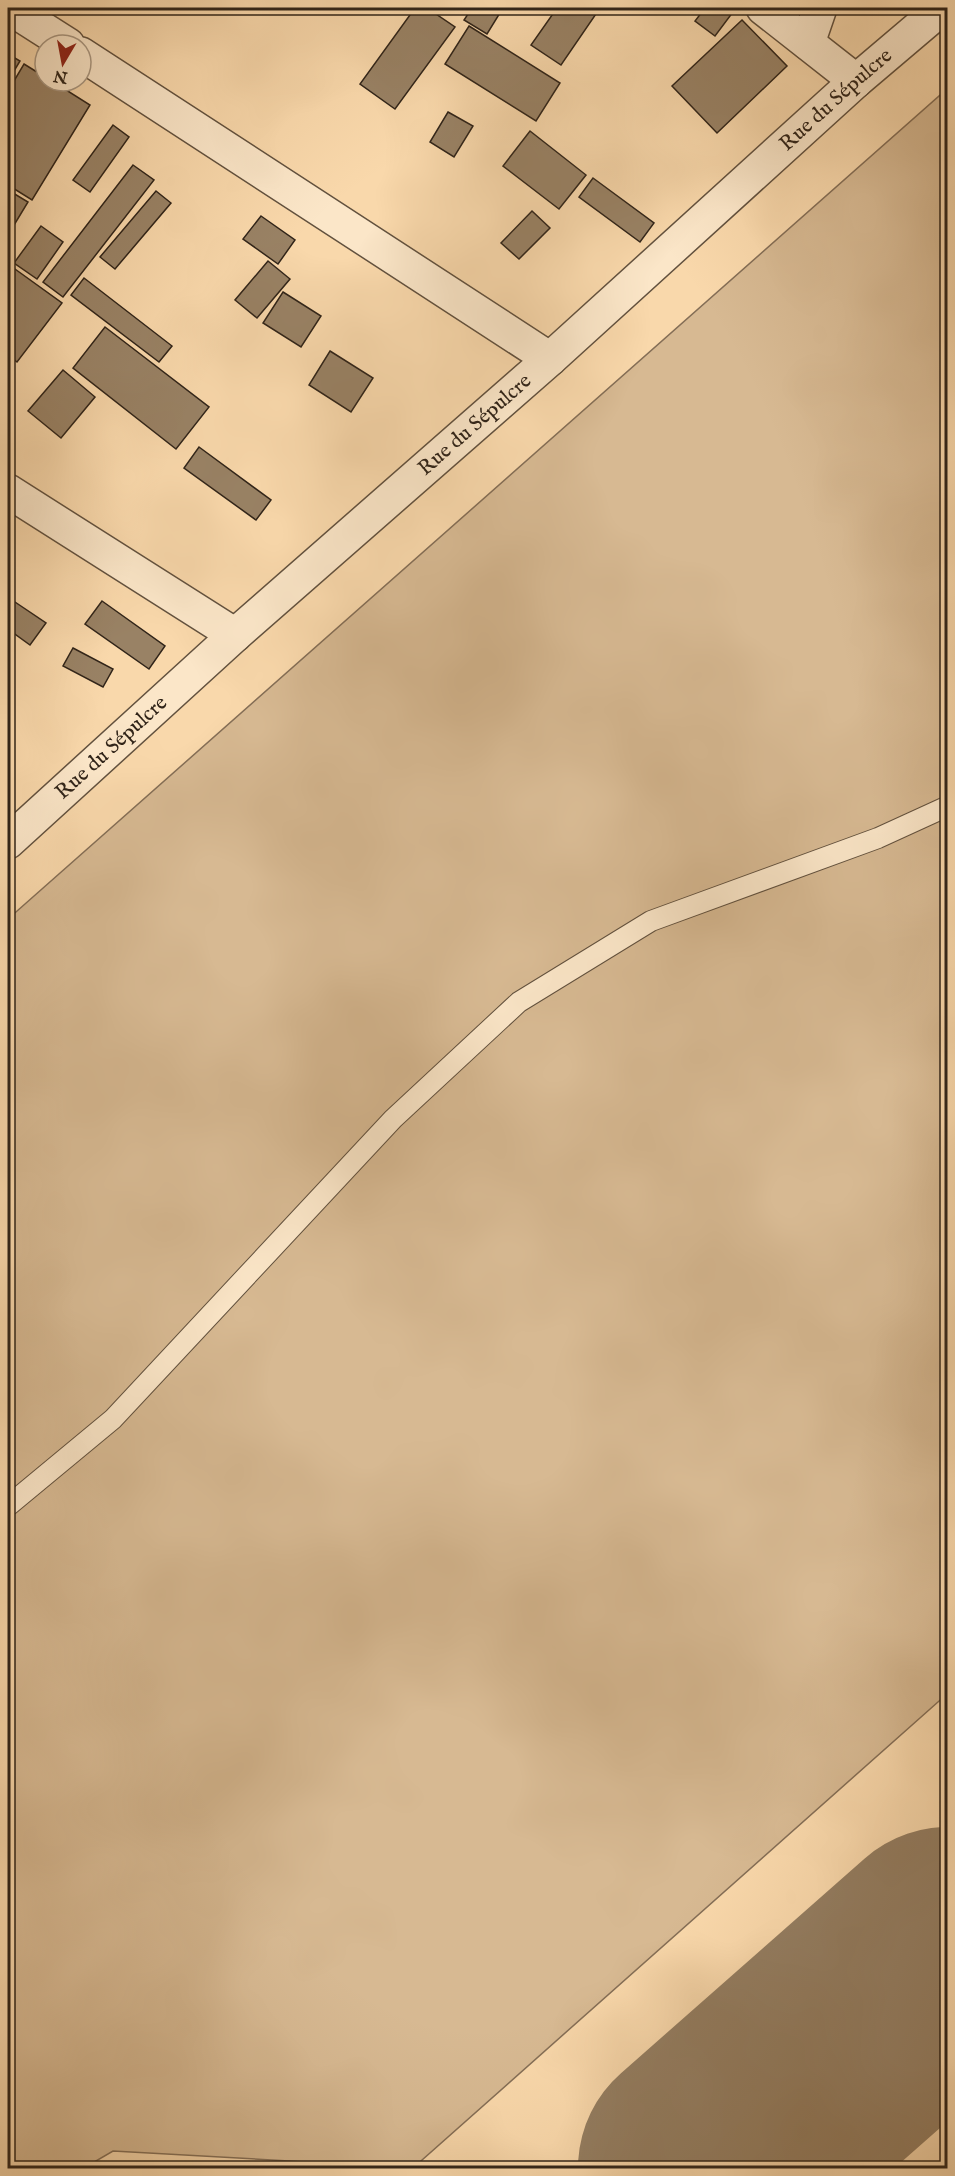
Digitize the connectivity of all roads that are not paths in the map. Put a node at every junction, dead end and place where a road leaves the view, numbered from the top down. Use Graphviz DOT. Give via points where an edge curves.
graph roads {
  1 [pos="10,8"];
  2 [pos="764,8"];
  3 [pos="820,8"];
  4 [pos="942,8"];
  5 [pos="49,33"];
  6 [pos="808,43"];
  7 [pos="93,62"];
  8 [pos="856,81"];
  9 [pos="550,359"];
  10 [pos="8,491"];
  11 [pos="235,635"];
  12 [pos="948,806"];
  13 [pos="8,842"];
  14 [pos="8,1506"];
  1 -- 5 [label="street"];
  2 -- 6 [label="street"];
  3 -- 6 [label="street"];
  4 -- 8 [label="street, Rue du Sépulcre"];
  6 -- 8 [label="street"];
  7 -- 9 [label="street"];
  8 -- 9 [label="street, Rue du Sépulcre"];
  9 -- 11 [label="street, Rue du Sépulcre"];
  10 -- 11 [label="street"];
  11 -- 13 [label="street, Rue du Sépulcre"];
  12 -- 14 [label="lane" via="878,838 651,921 519,1002 393,1119 113,1419"];
}
